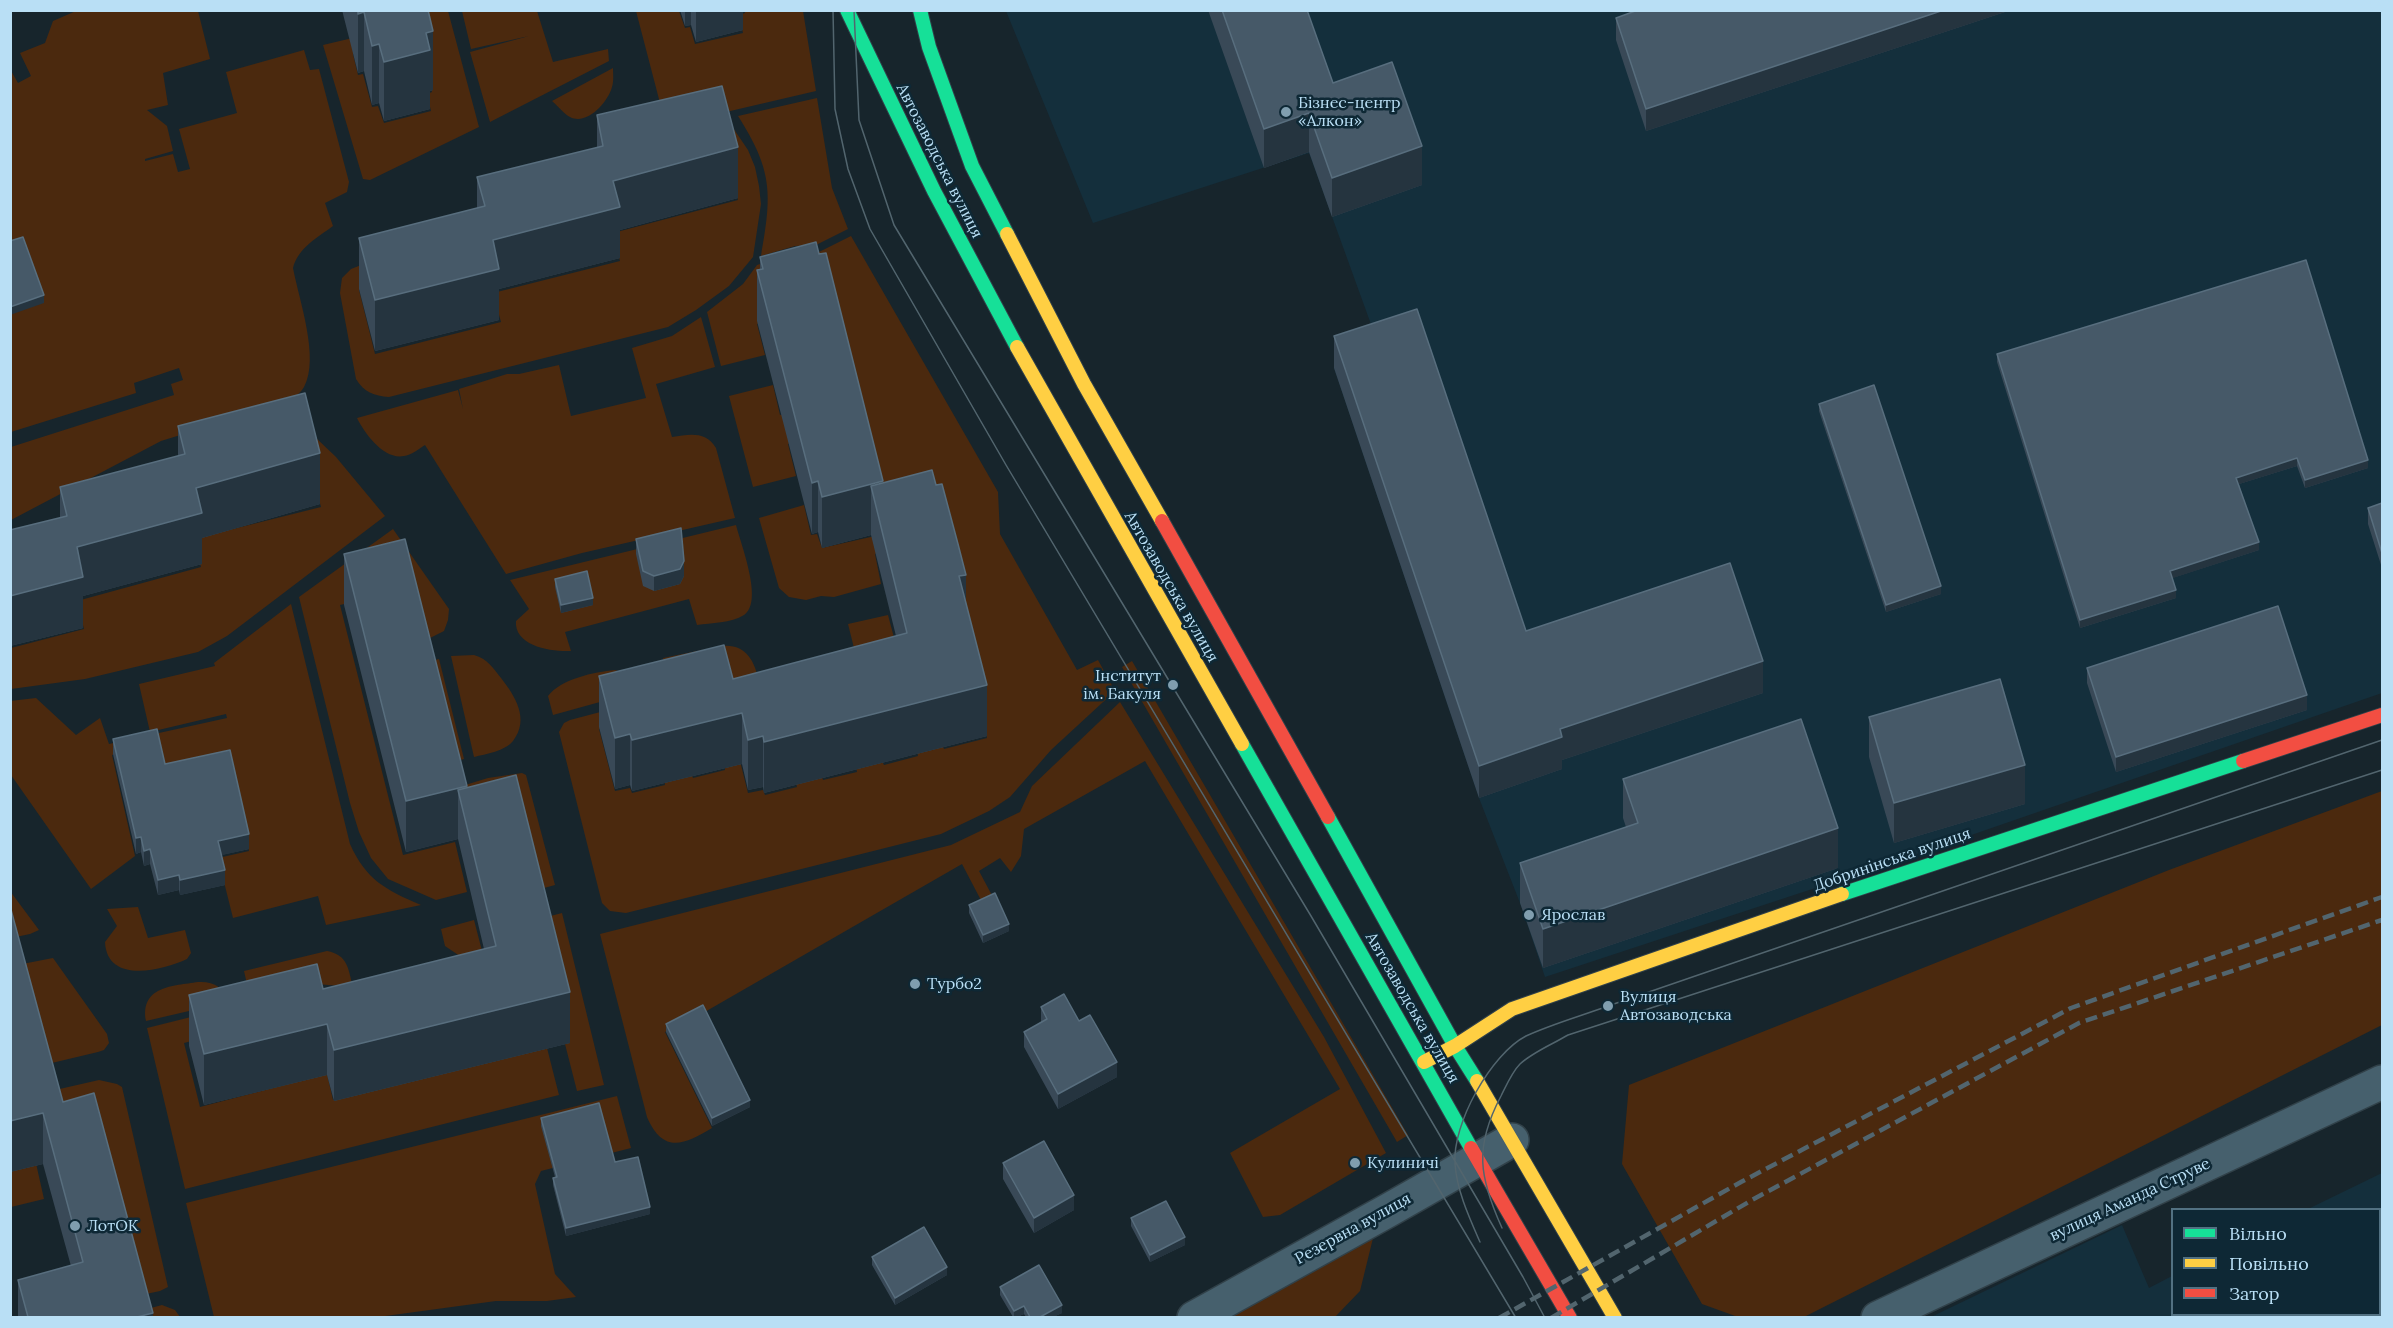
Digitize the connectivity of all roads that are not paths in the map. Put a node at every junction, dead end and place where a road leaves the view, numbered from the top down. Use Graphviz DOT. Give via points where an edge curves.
graph roads {
  1 [pos="847,10"];
  2 [pos="920,10"];
  3 [pos="2382,715"];
  4 [pos="1455,1046"];
  5 [pos="1424,1062"];
  6 [pos="2382,1082"];
  7 [pos="1512,1140"];
  8 [pos="1480,1165"];
  9 [pos="1194,1317"];
  10 [pos="1570,1317"];
  11 [pos="1615,1317"];
  12 [pos="1878,1317"];
  1 -- 5 [label="main road, Автозаводська вулиця" via="934,191 1047,403"];
  2 -- 4 [label="main road, Автозаводська вулиця" via="929,47 972,166 1084,384"];
  3 -- 4 [label="main road, Добринінська вулиця" via="1883,879 1512,1009"];
  4 -- 5 [label="main road, Добринінська вулиця"];
  4 -- 7 [label="main road, Автозаводська вулиця"];
  5 -- 8 [label="main road, Автозаводська вулиця"];
  6 -- 12 [label="street, вулиця Аманда Струве"];
  7 -- 8 [label="street, Резервна вулиця"];
  7 -- 11 [label="main road, Автозаводська вулиця"];
  8 -- 9 [label="street, Резервна вулиця"];
  8 -- 10 [label="main road, Автозаводська вулиця"];
}
